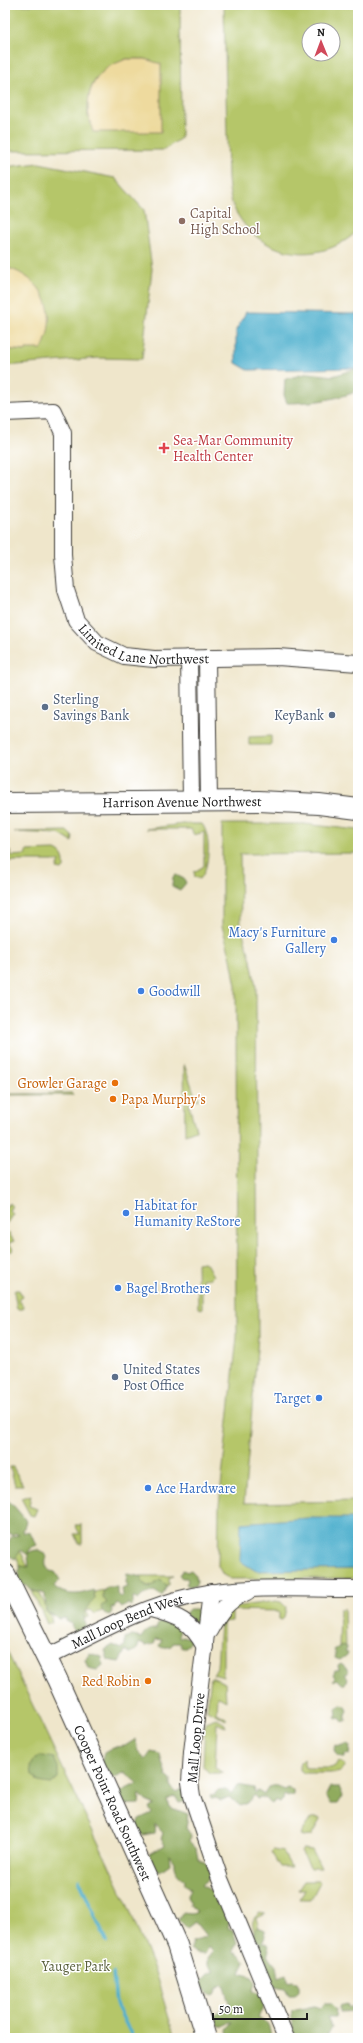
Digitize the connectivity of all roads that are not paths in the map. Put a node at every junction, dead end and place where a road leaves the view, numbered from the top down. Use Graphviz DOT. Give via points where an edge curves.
graph roads {
  1 [pos="5,413"];
  2 [pos="190,658"];
  3 [pos="207,658"];
  4 [pos="358,663"];
  5 [pos="200,801"];
  6 [pos="5,803"];
  7 [pos="358,809"];
  8 [pos="5,1574"];
  9 [pos="358,1589"];
  10 [pos="251,1590"];
  11 [pos="211,1592"];
  12 [pos="151,1609"];
  13 [pos="205,1641"];
  14 [pos="47,1657"];
  15 [pos="206,2038"];
  16 [pos="286,2038"];
  1 -- 2 [label="street, Limited Lane Northwest" via="53,411 63,433 63,555 66,590 76,620 97,643 124,656 154,659"];
  2 -- 3 [label="street, Limited Lane Northwest"];
  2 -- 5 [label="street"];
  3 -- 4 [label="street, Limited Lane Northwest" via="278,657"];
  3 -- 5 [label="street"];
  5 -- 6 [label="main road, Harrison Avenue Northwest"];
  5 -- 7 [label="main road, Harrison Avenue Northwest" via="288,802"];
  8 -- 14 [label="main road, Cooper Point Road Southwest"];
  9 -- 10 [label="street"];
  10 -- 11 [label="street"];
  10 -- 13 [label="street" via="236,1596 223,1608"];
  11 -- 12 [label="street, Mall Loop Bend West" via="171,1601"];
  11 -- 13 [label="street, Mall Loop Drive"];
  12 -- 13 [label="street" via="185,1621"];
  12 -- 14 [label="street, Mall Loop Bend West"];
  13 -- 16 [label="street, Mall Loop Drive" via="190,1782 192,1796 218,1874"];
  14 -- 15 [label="main road, Cooper Point Road Southwest" via="177,1945"];
}
